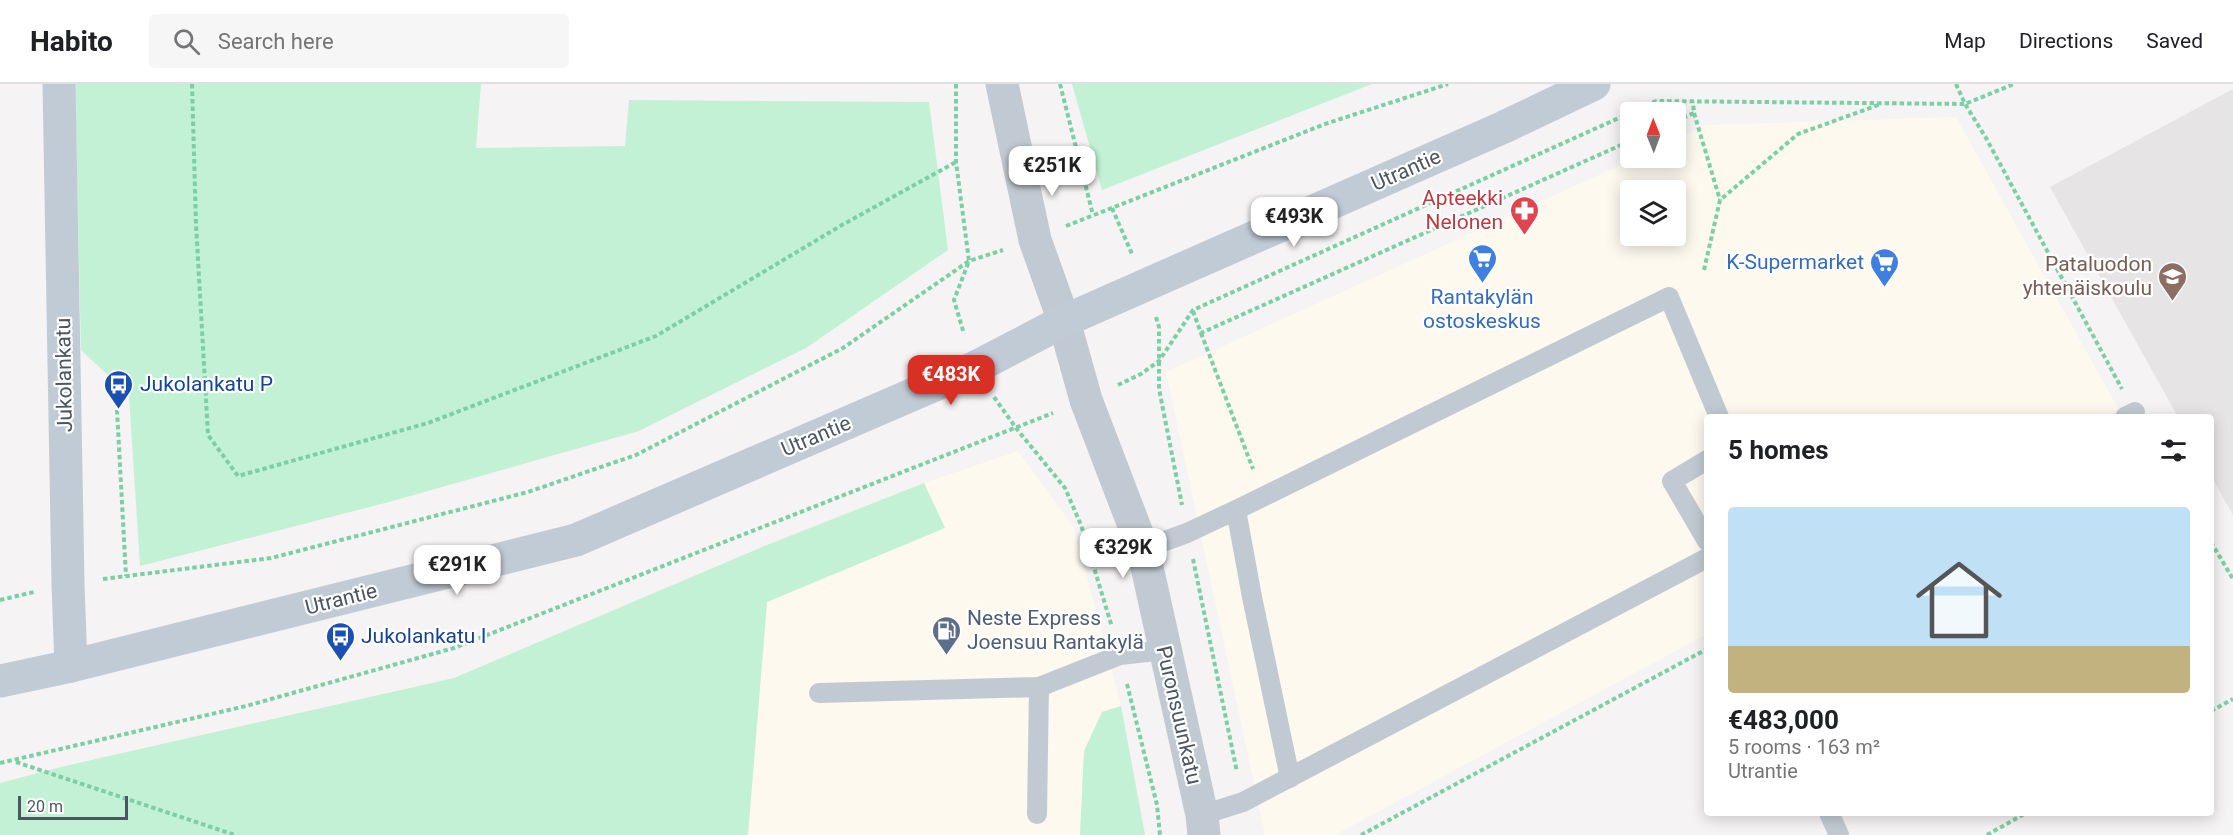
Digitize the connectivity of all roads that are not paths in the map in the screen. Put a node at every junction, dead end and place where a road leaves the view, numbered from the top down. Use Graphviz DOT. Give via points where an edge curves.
graph roads {
  1 [pos="59,84"];
  2 [pos="1002,84"];
  3 [pos="1594,84"];
  4 [pos="1064,321"];
  5 [pos="1718,414"];
  6 [pos="1704,462"];
  7 [pos="1236,510"];
  8 [pos="1704,536"];
  9 [pos="1143,549"];
  10 [pos="1704,560"];
  11 [pos="1165,650"];
  12 [pos="71,666"];
  13 [pos="0,681"];
  14 [pos="1039,687"];
  15 [pos="819,693"];
  16 [pos="1290,778"];
  17 [pos="1037,814"];
  18 [pos="1830,816"];
  19 [pos="1203,825"];
  20 [pos="1839,835"];
  1 -- 12 [label="main road, Jukolankatu"];
  2 -- 4 [label="street, Puronsuunkatu" via="1035,240"];
  3 -- 4 [label="main road, Utrantie"];
  4 -- 9 [label="street, Puronsuunkatu" via="1086,400"];
  4 -- 12 [label="main road, Utrantie" via="974,368 576,540"];
  5 -- 7 [label="lane" via="1669,297"];
  6 -- 8 [label="lane" via="1672,481"];
  7 -- 9 [label="lane"];
  7 -- 16 [label="lane"];
  9 -- 11 [label="street, Puronsuunkatu"];
  10 -- 16 [label="lane"];
  11 -- 14 [label="lane" via="1120,655"];
  11 -- 19 [label="street, Puronsuunkatu"];
  12 -- 13 [label="main road, Utrantie"];
  14 -- 15 [label="lane"];
  14 -- 17 [label="lane"];
  16 -- 19 [label="lane"];
  18 -- 20 [label="lane"];
}
